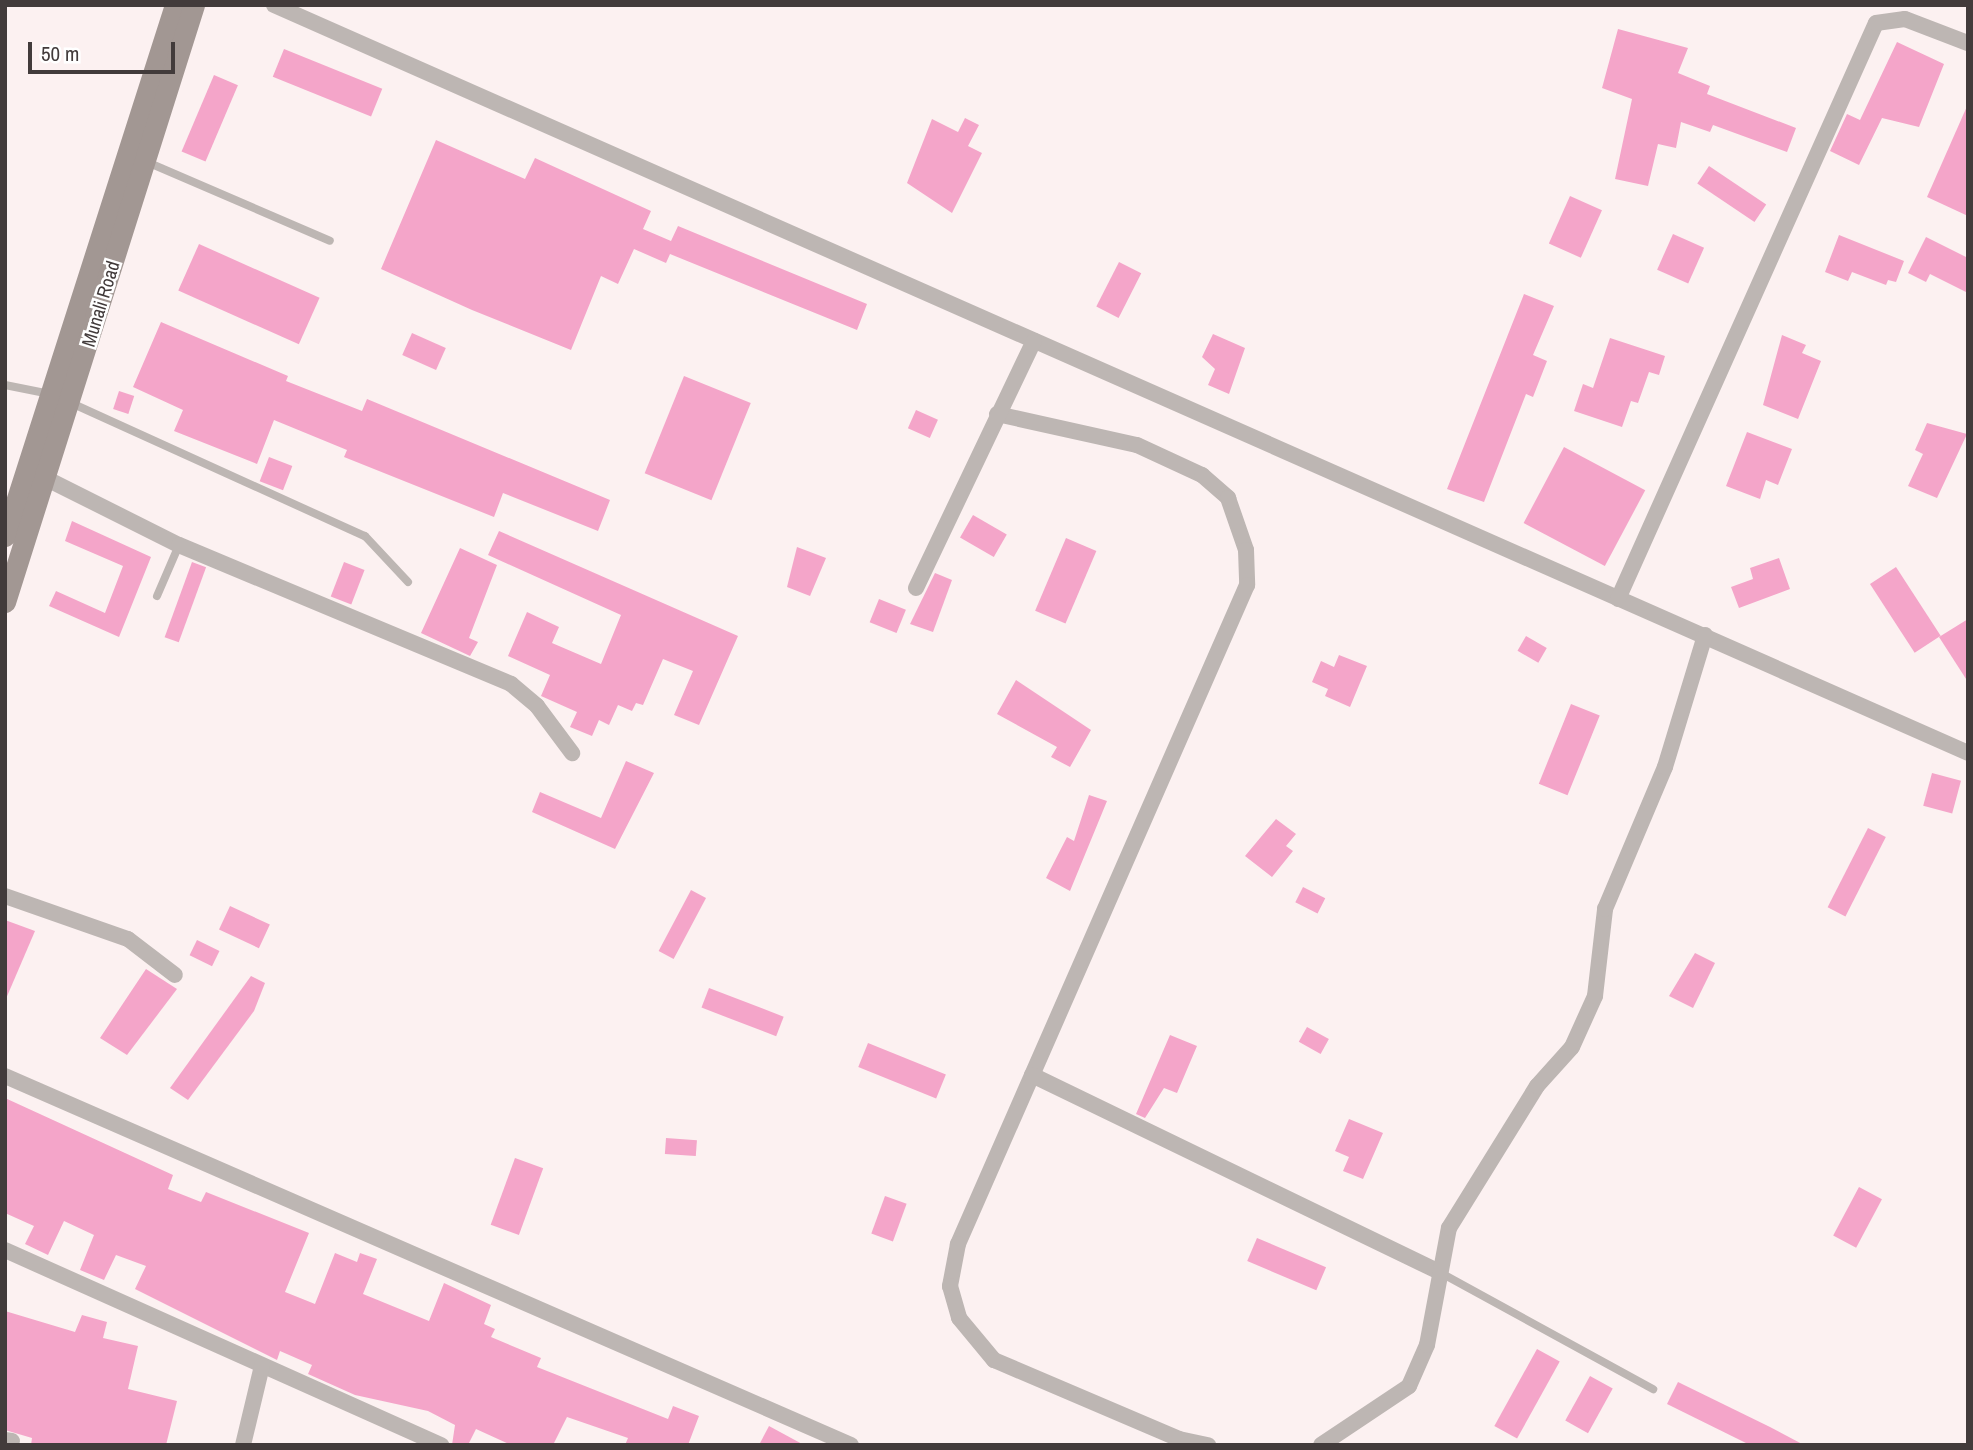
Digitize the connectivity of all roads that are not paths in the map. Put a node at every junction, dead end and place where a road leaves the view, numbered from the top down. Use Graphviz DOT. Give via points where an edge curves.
graph roads {
  1 [pos="175,5"];
  2 [pos="194,5"];
  3 [pos="274,5"];
  4 [pos="1968,43"];
  5 [pos="136,158"];
  6 [pos="330,241"];
  7 [pos="1034,341"];
  8 [pos="5,385"];
  9 [pos="61,398"];
  10 [pos="997,414"];
  11 [pos="36,473"];
  12 [pos="5,536"];
  13 [pos="179,545"];
  14 [pos="408,582"];
  15 [pos="916,588"];
  16 [pos="157,596"];
  17 [pos="1618,599"];
  18 [pos="5,602"];
  19 [pos="1705,635"];
  20 [pos="572,753"];
  21 [pos="1968,753"];
  22 [pos="5,896"];
  23 [pos="175,975"];
  24 [pos="1032,1075"];
  25 [pos="5,1076"];
  26 [pos="5,1250"];
  27 [pos="1437,1271"];
  28 [pos="262,1366"];
  29 [pos="1653,1389"];
  30 [pos="243,1445"];
  31 [pos="441,1445"];
  32 [pos="851,1445"];
  33 [pos="1208,1445"];
  34 [pos="1321,1445"];
  1 -- 5 [label="main road, Munali Road"];
  2 -- 5 [label="main road, Munali Road"];
  3 -- 7 [label="street"];
  4 -- 17 [label="street" via="1905,19 1877,23"];
  5 -- 6 [label="lane"];
  5 -- 9 [label="main road, Munali Road"];
  7 -- 10 [label="street"];
  7 -- 17 [label="street"];
  8 -- 9 [label="lane"];
  9 -- 11 [label="main road, Munali Road"];
  9 -- 14 [label="lane" via="365,536"];
  10 -- 15 [label="street"];
  10 -- 24 [label="street" via="1137,445 1202,475 1228,498 1246,550 1247,585"];
  11 -- 12 [label="main road, Munali Road"];
  11 -- 13 [label="street"];
  11 -- 18 [label="main road, Munali Road"];
  13 -- 16 [label="lane"];
  13 -- 20 [label="street" via="512,684 537,706"];
  17 -- 19 [label="street"];
  19 -- 21 [label="street"];
  19 -- 27 [label="street" via="1665,767 1605,909 1595,996 1572,1047 1537,1086 1469,1193 1449,1228"];
  22 -- 23 [label="street" via="128,939"];
  24 -- 27 [label="street"];
  24 -- 33 [label="street" via="958,1244 950,1286 959,1318 994,1360 1179,1439"];
  25 -- 32 [label="street"];
  26 -- 28 [label="street"];
  27 -- 29 [label="lane"];
  27 -- 34 [label="street" via="1427,1345 1409,1386"];
  28 -- 30 [label="street"];
  28 -- 31 [label="street"];
}
